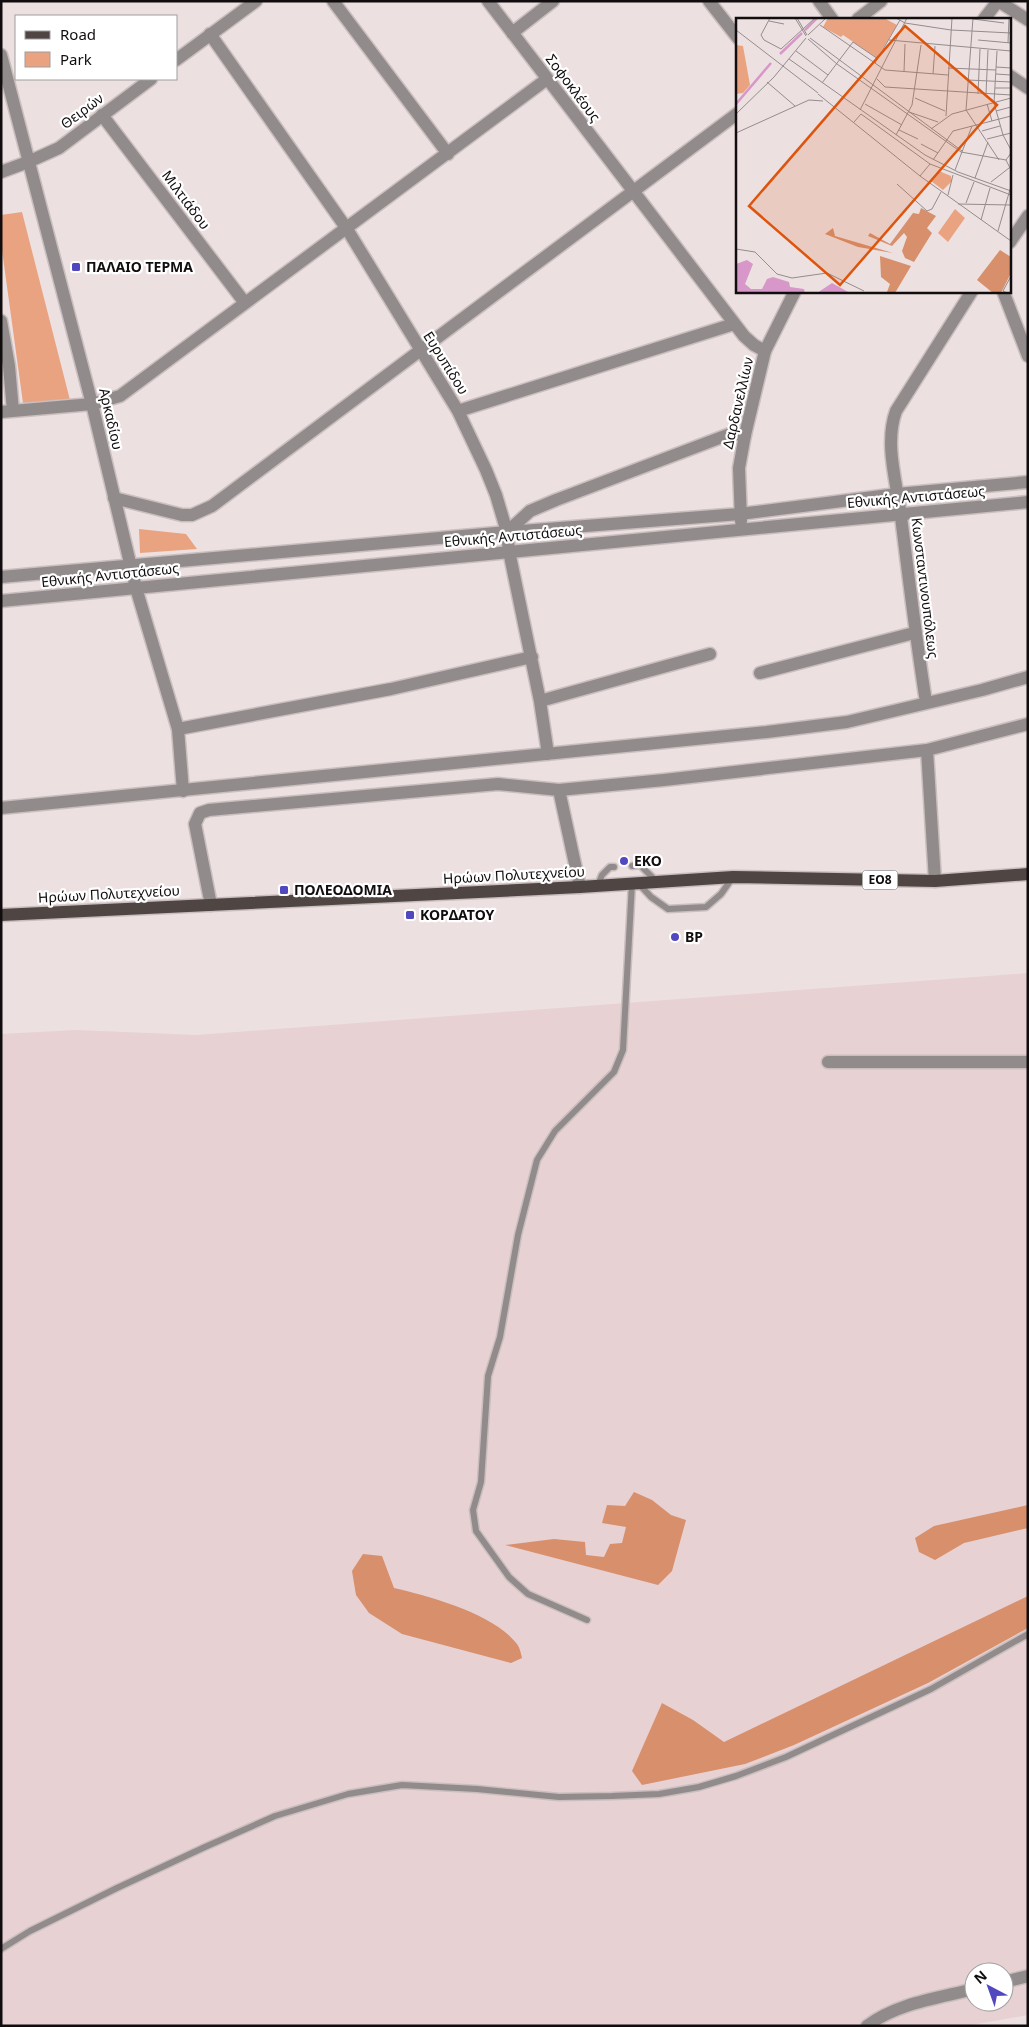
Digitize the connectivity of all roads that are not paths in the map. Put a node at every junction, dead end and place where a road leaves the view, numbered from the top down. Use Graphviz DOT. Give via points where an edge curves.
graph roads {
  1 [pos="256,1"];
  2 [pos="333,1"];
  3 [pos="488,1"];
  4 [pos="553,1"];
  5 [pos="708,1"];
  6 [pos="819,1"];
  7 [pos="881,1"];
  8 [pos="998,1"];
  9 [pos="831,18"];
  10 [pos="859,18"];
  11 [pos="985,18"];
  12 [pos="1028,20"];
  13 [pos="512,33"];
  14 [pos="210,34"];
  15 [pos="736,36"];
  16 [pos="1,55"];
  17 [pos="178,58"];
  18 [pos="1012,77"];
  19 [pos="547,79"];
  20 [pos="150,80"];
  21 [pos="1028,88"];
  22 [pos="102,115"];
  23 [pos="736,115"];
  24 [pos="448,154"];
  25 [pos="28,162"];
  26 [pos="1,172"];
  27 [pos="633,193"];
  28 [pos="1028,216"];
  29 [pos="347,229"];
  30 [pos="1012,237"];
  31 [pos="1012,238"];
  32 [pos="1028,239"];
  33 [pos="794,292"];
  34 [pos="971,292"];
  35 [pos="1003,292"];
  36 [pos="245,303"];
  37 [pos="1,321"];
  38 [pos="734,324"];
  39 [pos="420,350"];
  40 [pos="765,350"];
  41 [pos="1028,356"];
  42 [pos="5,367"];
  43 [pos="92,404"];
  44 [pos="7,411"];
  45 [pos="458,412"];
  46 [pos="745,435"];
  47 [pos="1028,482"];
  48 [pos="897,494"];
  49 [pos="114,498"];
  50 [pos="1028,502"];
  51 [pos="740,514"];
  52 [pos="901,514"];
  53 [pos="742,529"];
  54 [pos="507,532"];
  55 [pos="510,550"];
  56 [pos="130,566"];
  57 [pos="1,577"];
  58 [pos="136,588"];
  59 [pos="1,601"];
  60 [pos="914,633"];
  61 [pos="710,654"];
  62 [pos="532,657"];
  63 [pos="760,673"];
  64 [pos="1028,677"];
  65 [pos="540,700"];
  66 [pos="926,702"];
  67 [pos="1028,724"];
  68 [pos="178,729"];
  69 [pos="926,750"];
  70 [pos="548,754"];
  71 [pos="559,790"];
  72 [pos="183,791"];
  73 [pos="1,808"];
  74 [pos="632,866"];
  75 [pos="614,867"];
  76 [pos="1028,874"];
  77 [pos="733,877"];
  78 [pos="935,881"];
  79 [pos="657,882"];
  80 [pos="635,883"];
  81 [pos="598,886"];
  82 [pos="580,887"];
  83 [pos="211,905"];
  84 [pos="1,915"];
  85 [pos="828,1062"];
  86 [pos="1028,1062"];
  87 [pos="587,1620"];
  88 [pos="1028,1634"];
  89 [pos="1,1949"];
  90 [pos="1028,1976"];
  91 [pos="1014,1980"];
  92 [pos="964,1992"];
  93 [pos="867,2026"];
  1 -- 14 [label="street"];
  2 -- 24 [label="street"];
  3 -- 13 [label="street, Σοφοκλέους"];
  4 -- 13 [label="street"];
  5 -- 15 [label="street"];
  6 -- 9 [label="street"];
  7 -- 10 [label="street"];
  8 -- 11 [label="street"];
  8 -- 12 [label="street"];
  13 -- 19 [label="street, Σοφοκλέους"];
  14 -- 17 [label="street"];
  14 -- 29 [label="street, Ευρυπίδου"];
  16 -- 25 [label="street, Αρκαδίου"];
  18 -- 21 [label="street"];
  19 -- 24 [label="street"];
  19 -- 27 [label="street, Σοφοκλέους"];
  20 -- 22 [label="street, Θειρών"];
  22 -- 25 [label="street, Θειρών" via="59,148"];
  22 -- 36 [label="street, Μιλτιάδου"];
  23 -- 27 [label="street"];
  24 -- 29 [label="street"];
  25 -- 26 [label="street, Θειρών"];
  25 -- 43 [label="street, Αρκαδίου"];
  27 -- 38 [label="street, Σοφοκλέους"];
  27 -- 39 [label="street"];
  28 -- 30 [label="street"];
  29 -- 36 [label="street"];
  29 -- 39 [label="street, Ευρυπίδου"];
  31 -- 32 [label="street"];
  33 -- 40 [label="street, Δαρδανελλίων"];
  34 -- 48 [label="street, Κωνσταντινουπόλεως" via="896,411 891,436"];
  35 -- 41 [label="street"];
  36 -- 43 [label="street" via="120,396"];
  37 -- 42 [label="street"];
  38 -- 40 [label="street, Σοφοκλέους" via="754,345"];
  38 -- 45 [label="street"];
  39 -- 45 [label="street, Ευρυπίδου"];
  39 -- 49 [label="street" via="201,512 182,515"];
  40 -- 46 [label="street, Δαρδανελλίων"];
  42 -- 44 [label="street"];
  43 -- 44 [label="street"];
  43 -- 49 [label="street, Αρκαδίου"];
  45 -- 54 [label="street, Ευρυπίδου" via="486,470"];
  46 -- 51 [label="street, Δαρδανελλίων" via="739,468"];
  46 -- 54 [label="street" via="730,434 556,500 530,511"];
  47 -- 48 [label="street, Εθνικής Αντιστάσεως"];
  48 -- 51 [label="street, Εθνικής Αντιστάσεως"];
  48 -- 52 [label="street, Κωνσταντινουπόλεως"];
  49 -- 56 [label="street, Αρκαδίου"];
  50 -- 52 [label="street, Εθνικής Αντιστάσεως"];
  51 -- 53 [label="street, Δαρδανελλίων"];
  51 -- 54 [label="street, Εθνικής Αντιστάσεως"];
  52 -- 53 [label="street, Εθνικής Αντιστάσεως"];
  52 -- 60 [label="street, Κωνσταντινουπόλεως"];
  53 -- 55 [label="street, Εθνικής Αντιστάσεως"];
  54 -- 55 [label="street, Ευρυπίδου"];
  54 -- 56 [label="street, Εθνικής Αντιστάσεως"];
  55 -- 58 [label="street, Εθνικής Αντιστάσεως"];
  55 -- 62 [label="street, Ευρυπίδου"];
  56 -- 57 [label="street, Εθνικής Αντιστάσεως"];
  56 -- 58 [label="street, Αρκαδίου"];
  58 -- 59 [label="street, Εθνικής Αντιστάσεως"];
  58 -- 68 [label="street, Αρκαδίου"];
  60 -- 63 [label="street"];
  60 -- 66 [label="street, Κωνσταντινουπόλεως"];
  61 -- 65 [label="street"];
  62 -- 65 [label="street, Ευρυπίδου"];
  62 -- 68 [label="street" via="391,689"];
  64 -- 66 [label="street"];
  65 -- 70 [label="street, Ευρυπίδου"];
  66 -- 70 [label="street" via="847,722"];
  67 -- 69 [label="street"];
  68 -- 72 [label="street, Αρκαδίου"];
  69 -- 71 [label="street"];
  69 -- 78 [label="street"];
  70 -- 72 [label="street"];
  71 -- 82 [label="street"];
  71 -- 83 [label="street" via="498,784 209,810 200,813 194,824"];
  72 -- 73 [label="street"];
  74 -- 79 [label="lane" via="640,865"];
  75 -- 81 [label="lane" via="602,876"];
  76 -- 78 [label="main road, Ηρώων Πολυτεχνείου / ΕΟ8"];
  77 -- 78 [label="main road, Ηρώων Πολυτεχνείου / ΕΟ8"];
  77 -- 79 [label="main road, Ηρώων Πολυτεχνείου / ΕΟ8"];
  77 -- 80 [label="lane" via="706,908 668,909"];
  79 -- 80 [label="main road, Ηρώων Πολυτεχνείου / ΕΟ8"];
  80 -- 81 [label="main road, Ηρώων Πολυτεχνείου / ΕΟ8"];
  80 -- 87 [label="lane" via="623,1050 614,1072 555,1130 537,1160 518,1235 500,1337 488,1376 481,1482 473,1510 476,1531 509,1577 528,1594"];
  81 -- 82 [label="main road, Ηρώων Πολυτεχνείου / ΕΟ8"];
  82 -- 83 [label="main road, Ηρώων Πολυτεχνείου / ΕΟ8"];
  83 -- 84 [label="main road, Ηρώων Πολυτεχνείου / ΕΟ8"];
  85 -- 86 [label="street"];
  88 -- 89 [label="lane" via="931,1689 786,1757 736,1776 659,1794 559,1797 402,1785 348,1794 275,1816 205,1846"];
  90 -- 91 [label="street"];
  92 -- 93 [label="street" via="898,2009"];
}
